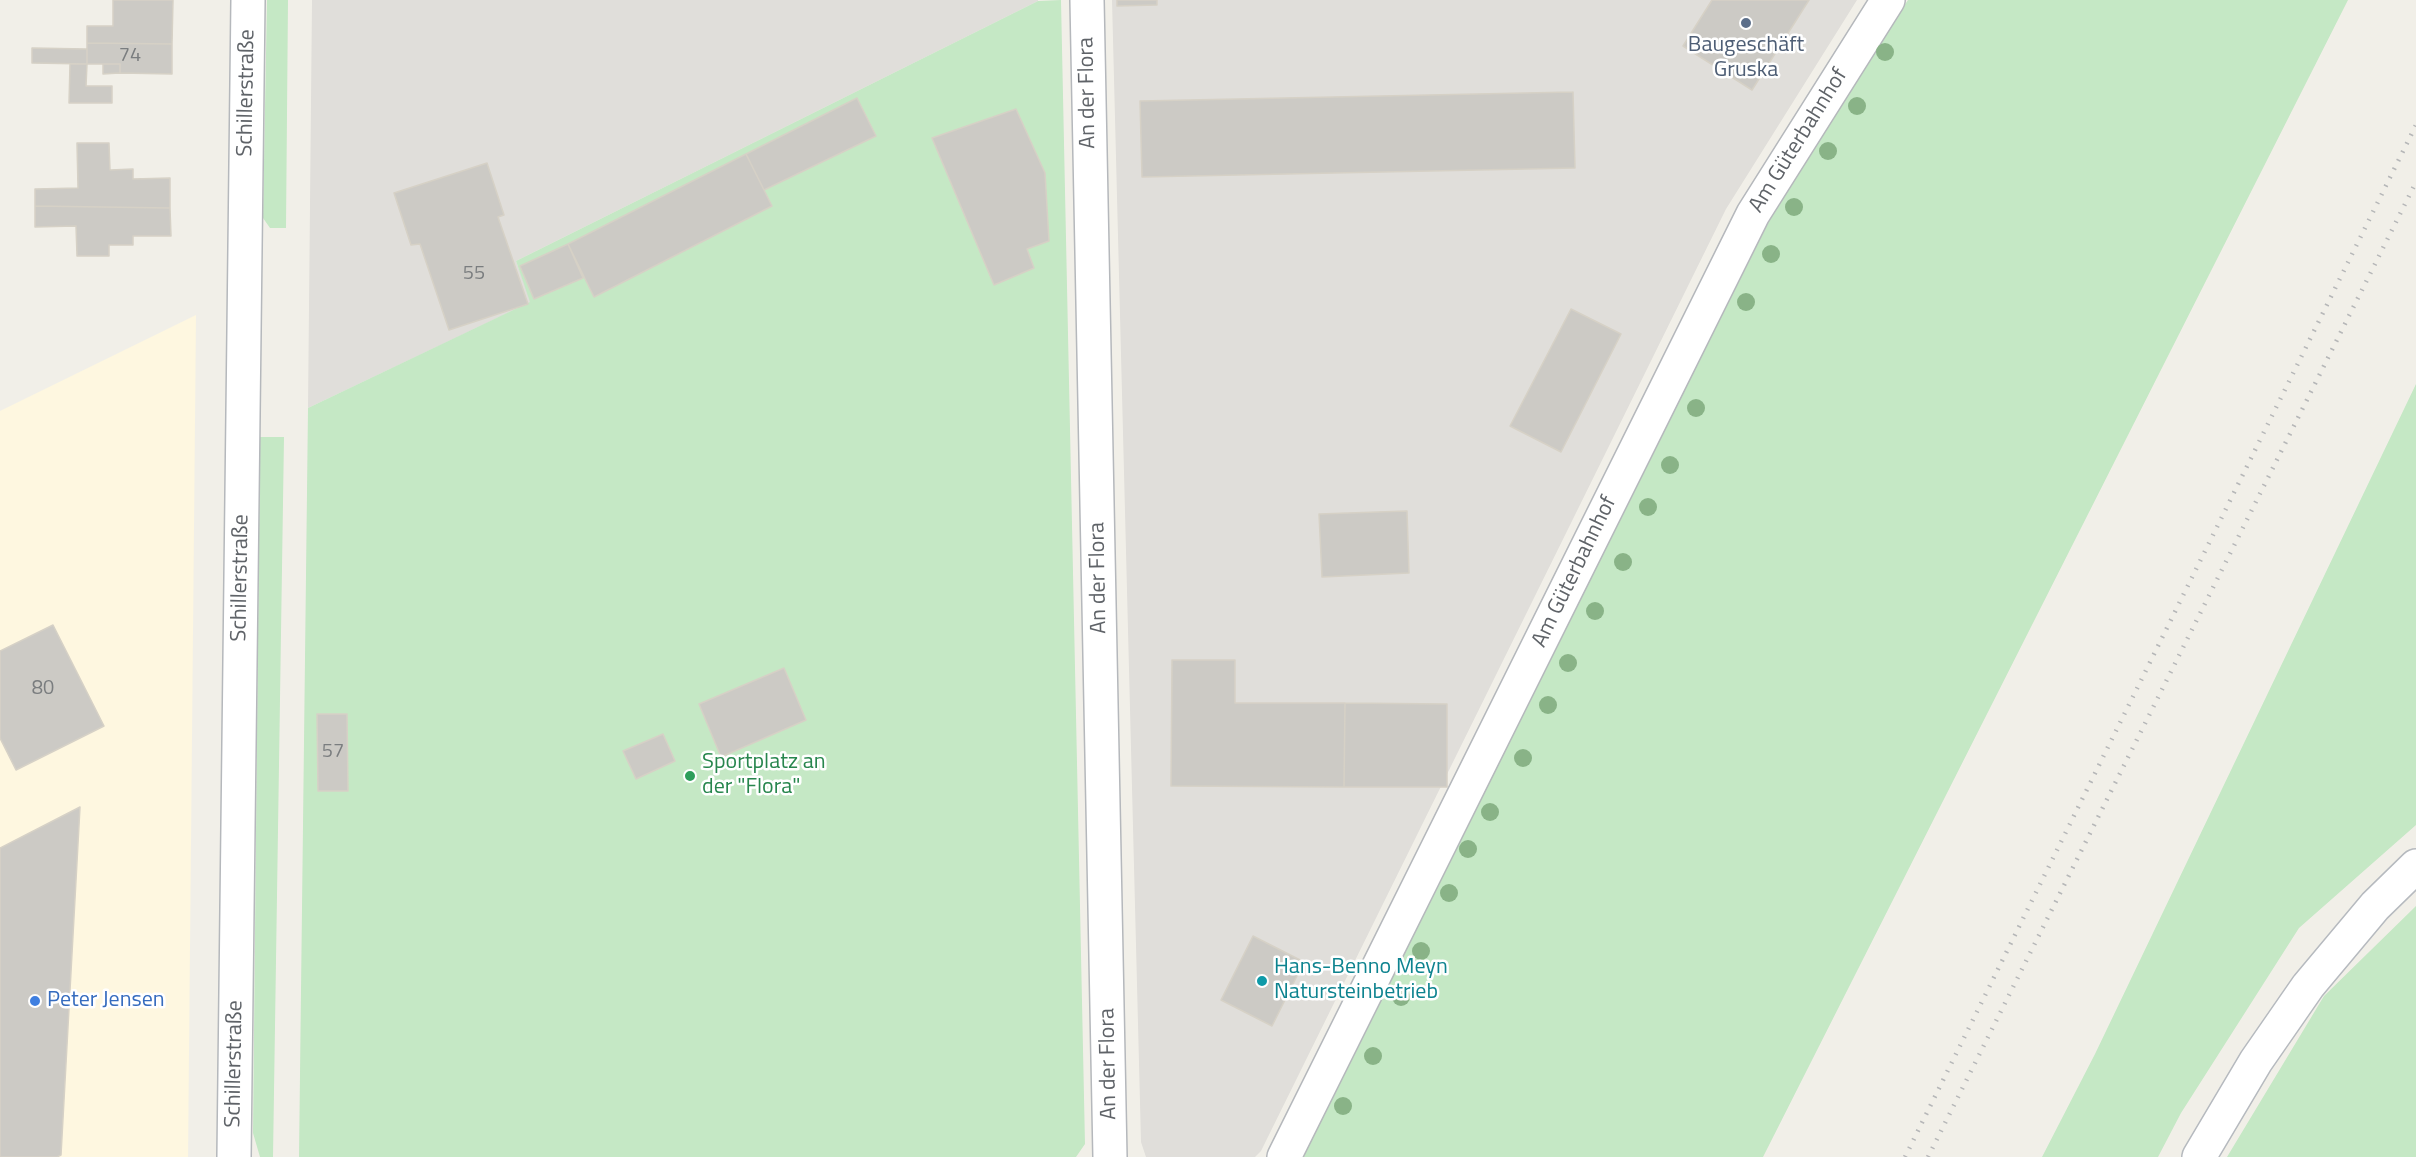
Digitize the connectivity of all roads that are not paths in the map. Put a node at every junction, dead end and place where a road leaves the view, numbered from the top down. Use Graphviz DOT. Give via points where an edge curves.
graph roads {
  1 [pos="248,0"];
  2 [pos="1087,0"];
  3 [pos="1888,0"];
  4 [pos="2416,866"];
  5 [pos="234,1157"];
  6 [pos="1110,1157"];
  7 [pos="1284,1157"];
  8 [pos="2199,1157"];
  1 -- 5 [label="street, Schillerstraße"];
  2 -- 6 [label="street, An der Flora"];
  3 -- 7 [label="street, Am Güterbahnhof" via="1753,214"];
  4 -- 8 [label="street" via="2375,906 2308,986 2256,1061"];
}
